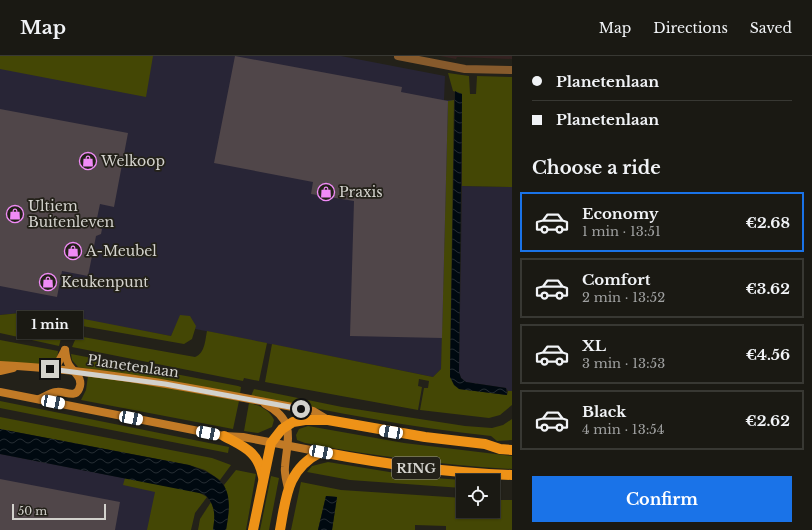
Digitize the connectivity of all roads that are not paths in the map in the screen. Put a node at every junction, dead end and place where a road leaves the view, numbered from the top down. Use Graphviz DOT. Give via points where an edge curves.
graph roads {
  1 [pos="398,56"];
  2 [pos="512,70"];
  3 [pos="0,365"];
  4 [pos="20,366"];
  5 [pos="50,369"];
  6 [pos="0,371"];
  7 [pos="73,372"];
  8 [pos="0,392"];
  9 [pos="38,400"];
  10 [pos="261,401"];
  11 [pos="328,420"];
  12 [pos="286,425"];
  13 [pos="224,436"];
  14 [pos="271,442"];
  15 [pos="288,446"];
  16 [pos="512,450"];
  17 [pos="321,452"];
  18 [pos="512,475"];
  19 [pos="263,480"];
  20 [pos="288,489"];
  21 [pos="253,530"];
  22 [pos="280,530"];
  1 -- 2 [label="street" via="465,69"];
  3 -- 4 [label="main road, Planetenlaan"];
  4 -- 5 [label="main road, Planetenlaan"];
  4 -- 6 [label="main road"];
  5 -- 7 [label="main road, Planetenlaan"];
  5 -- 7 [label="main road" via="57,366 65,350 66,359"];
  7 -- 9 [label="main road" via="81,381 78,392 72,394 58,391"];
  7 -- 10 [label="main road, Planetenlaan" via="165,384"];
  8 -- 9 [label="main road"];
  9 -- 13 [label="main road"];
  10 -- 11 [label="main road, Planetenlaan" via="313,411"];
  10 -- 12 [label="main road, Planetenlaan" via="279,414"];
  11 -- 12 [label="main road, RING" via="305,420"];
  11 -- 16 [label="main road, Planetenlaan / RING"];
  12 -- 14 [label="main road"];
  12 -- 15 [label="main road"];
  13 -- 14 [label="main road"];
  13 -- 19 [label="main road" via="255,456"];
  14 -- 15 [label="main road"];
  14 -- 19 [label="main road"];
  15 -- 17 [label="main road"];
  15 -- 20 [label="main road" via="285,469"];
  17 -- 18 [label="main road, RING" via="406,467"];
  17 -- 20 [label="main road" via="310,457 296,470"];
  19 -- 21 [label="main road"];
  20 -- 22 [label="main road"];
}
